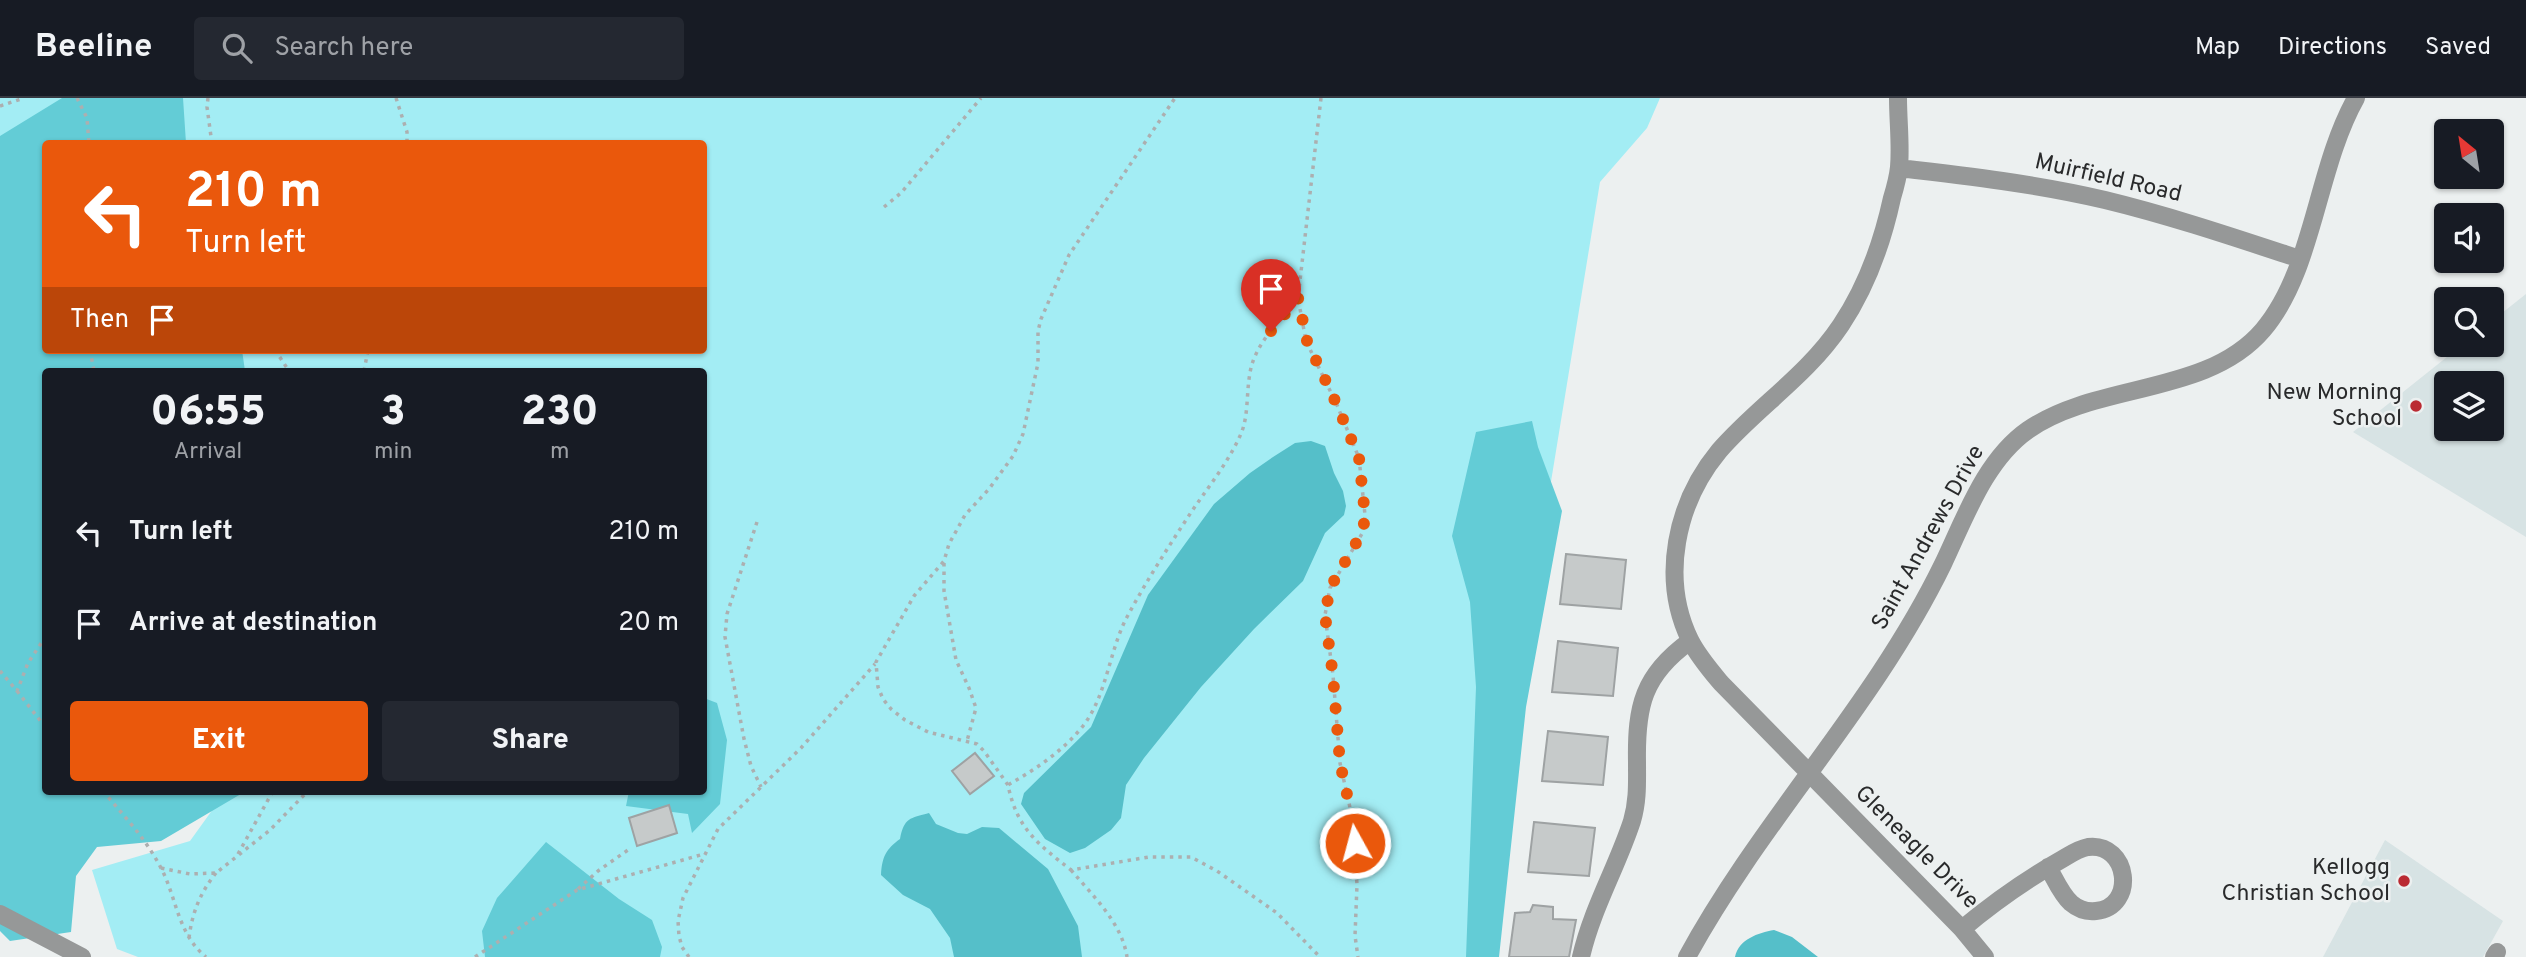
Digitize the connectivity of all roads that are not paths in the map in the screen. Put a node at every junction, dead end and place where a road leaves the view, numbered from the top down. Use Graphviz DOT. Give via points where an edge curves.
graph roads {
  1 [pos="1898,98"];
  2 [pos="2356,98"];
  3 [pos="1899,168"];
  4 [pos="2300,259"];
  5 [pos="1690,641"];
  6 [pos="1810,775"];
  7 [pos="2048,867"];
  8 [pos="0,914"];
  9 [pos="1962,929"];
  10 [pos="82,957"];
  11 [pos="1581,957"];
  12 [pos="1687,957"];
  13 [pos="1986,957"];
  1 -- 3 [label="street, Gleneagle Drive"];
  2 -- 4 [label="street, Saint Andrews Drive" via="2333,146"];
  3 -- 4 [label="street, Muirfield Road" via="2012,181 2105,200"];
  3 -- 5 [label="street, Gleneagle Drive" via="1867,280 1839,327 1803,372 1720,450 1691,494 1681,518 1674,567"];
  4 -- 6 [label="street, Saint Andrews Drive" via="2263,331 2241,350 2192,374 2052,417 2027,430 2003,453 1887,664"];
  5 -- 6 [label="street, Gleneagle Drive" via="1721,683"];
  5 -- 11 [label="street" via="1655,673 1641,702 1636,808"];
  6 -- 9 [label="street, Gleneagle Drive"];
  6 -- 12 [label="street, Saint Andrews Drive" via="1754,850"];
  7 -- 9 [label="street"];
  8 -- 10 [label="street"];
  9 -- 13 [label="street, Gleneagle Drive"];
}
